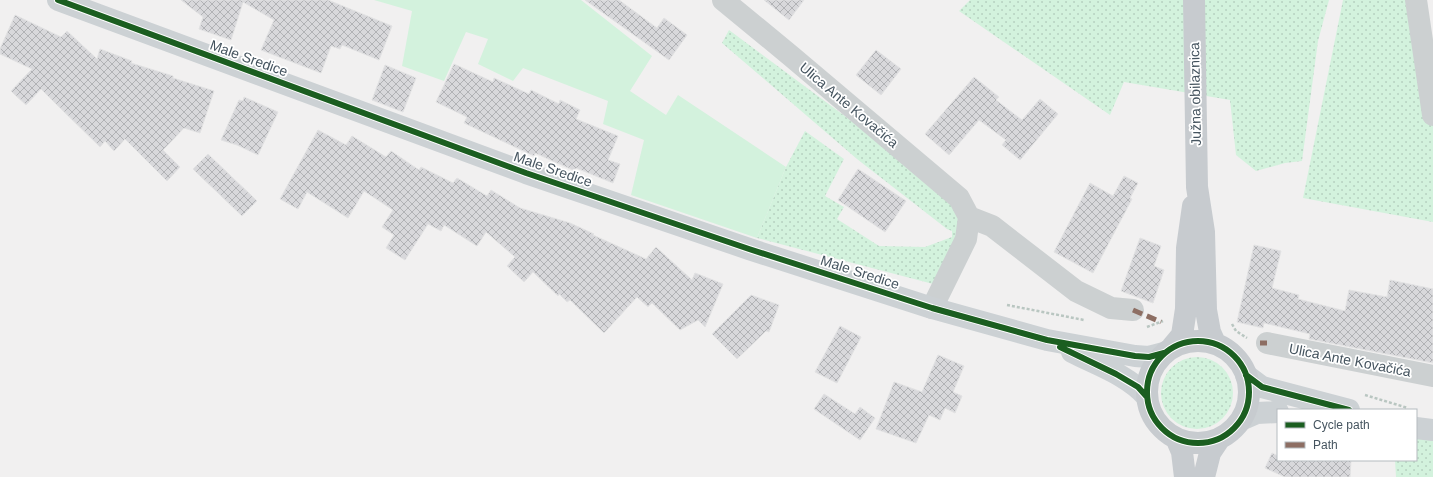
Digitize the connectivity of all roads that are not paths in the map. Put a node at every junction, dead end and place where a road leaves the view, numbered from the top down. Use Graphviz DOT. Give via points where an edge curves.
graph roads {
  1 [pos="58,0"];
  2 [pos="723,0"];
  3 [pos="1194,0"];
  4 [pos="1416,0"];
  5 [pos="1433,116"];
  6 [pos="1197,187"];
  7 [pos="969,217"];
  8 [pos="932,308"];
  9 [pos="1133,310"];
  10 [pos="1047,340"];
  11 [pos="1215,343"];
  12 [pos="1267,343"];
  13 [pos="1168,350"];
  14 [pos="1246,375"];
  15 [pos="1433,376"];
  16 [pos="1147,397"];
  17 [pos="1345,409"];
  18 [pos="1277,412"];
  19 [pos="1241,420"];
  20 [pos="1417,428"];
  21 [pos="1433,430"];
  22 [pos="1176,438"];
  23 [pos="1220,438"];
  24 [pos="1185,477"];
  25 [pos="1204,477"];
  1 -- 8 [label="street, Male Sredice" via="526,173"];
  2 -- 7 [label="street, Ulica Ante Kovačića" via="936,178 958,198"];
  3 -- 6 [label="main road, Južna obilaznica"];
  4 -- 5 [label="street"];
  6 -- 11 [label="main road, Južna obilaznica" via="1204,232 1206,310"];
  6 -- 13 [label="main road, Južna obilaznica" via="1187,248 1186,309 1182,335"];
  7 -- 8 [label="street" via="966,239"];
  7 -- 9 [label="street" via="992,226 1076,291 1111,308"];
  8 -- 10 [label="street, Male Sredice"];
  10 -- 13 [label="street, Male Sredice" via="1135,356 1149,357"];
  10 -- 16 [label="street, Male Sredice" via="1116,374 1138,387"];
  11 -- 13 [label="main road" via="1200,340 1186,342"];
  11 -- 14 [label="main road" via="1228,350 1239,361"];
  12 -- 15 [label="street, Ulica Ante Kovačića"];
  13 -- 16 [label="main road" via="1154,366 1148,381"];
  14 -- 17 [label="street" via="1262,387"];
  14 -- 19 [label="main road" via="1249,390 1247,406"];
  16 -- 22 [label="main road" via="1152,414 1162,428"];
  18 -- 19 [label="street" via="1257,413"];
  19 -- 23 [label="main road"];
  20 -- 21 [label="street"];
  22 -- 23 [label="main road" via="1190,442 1206,442"];
  22 -- 24 [label="main road" via="1182,452"];
  23 -- 25 [label="main road" via="1210,453"];
}
